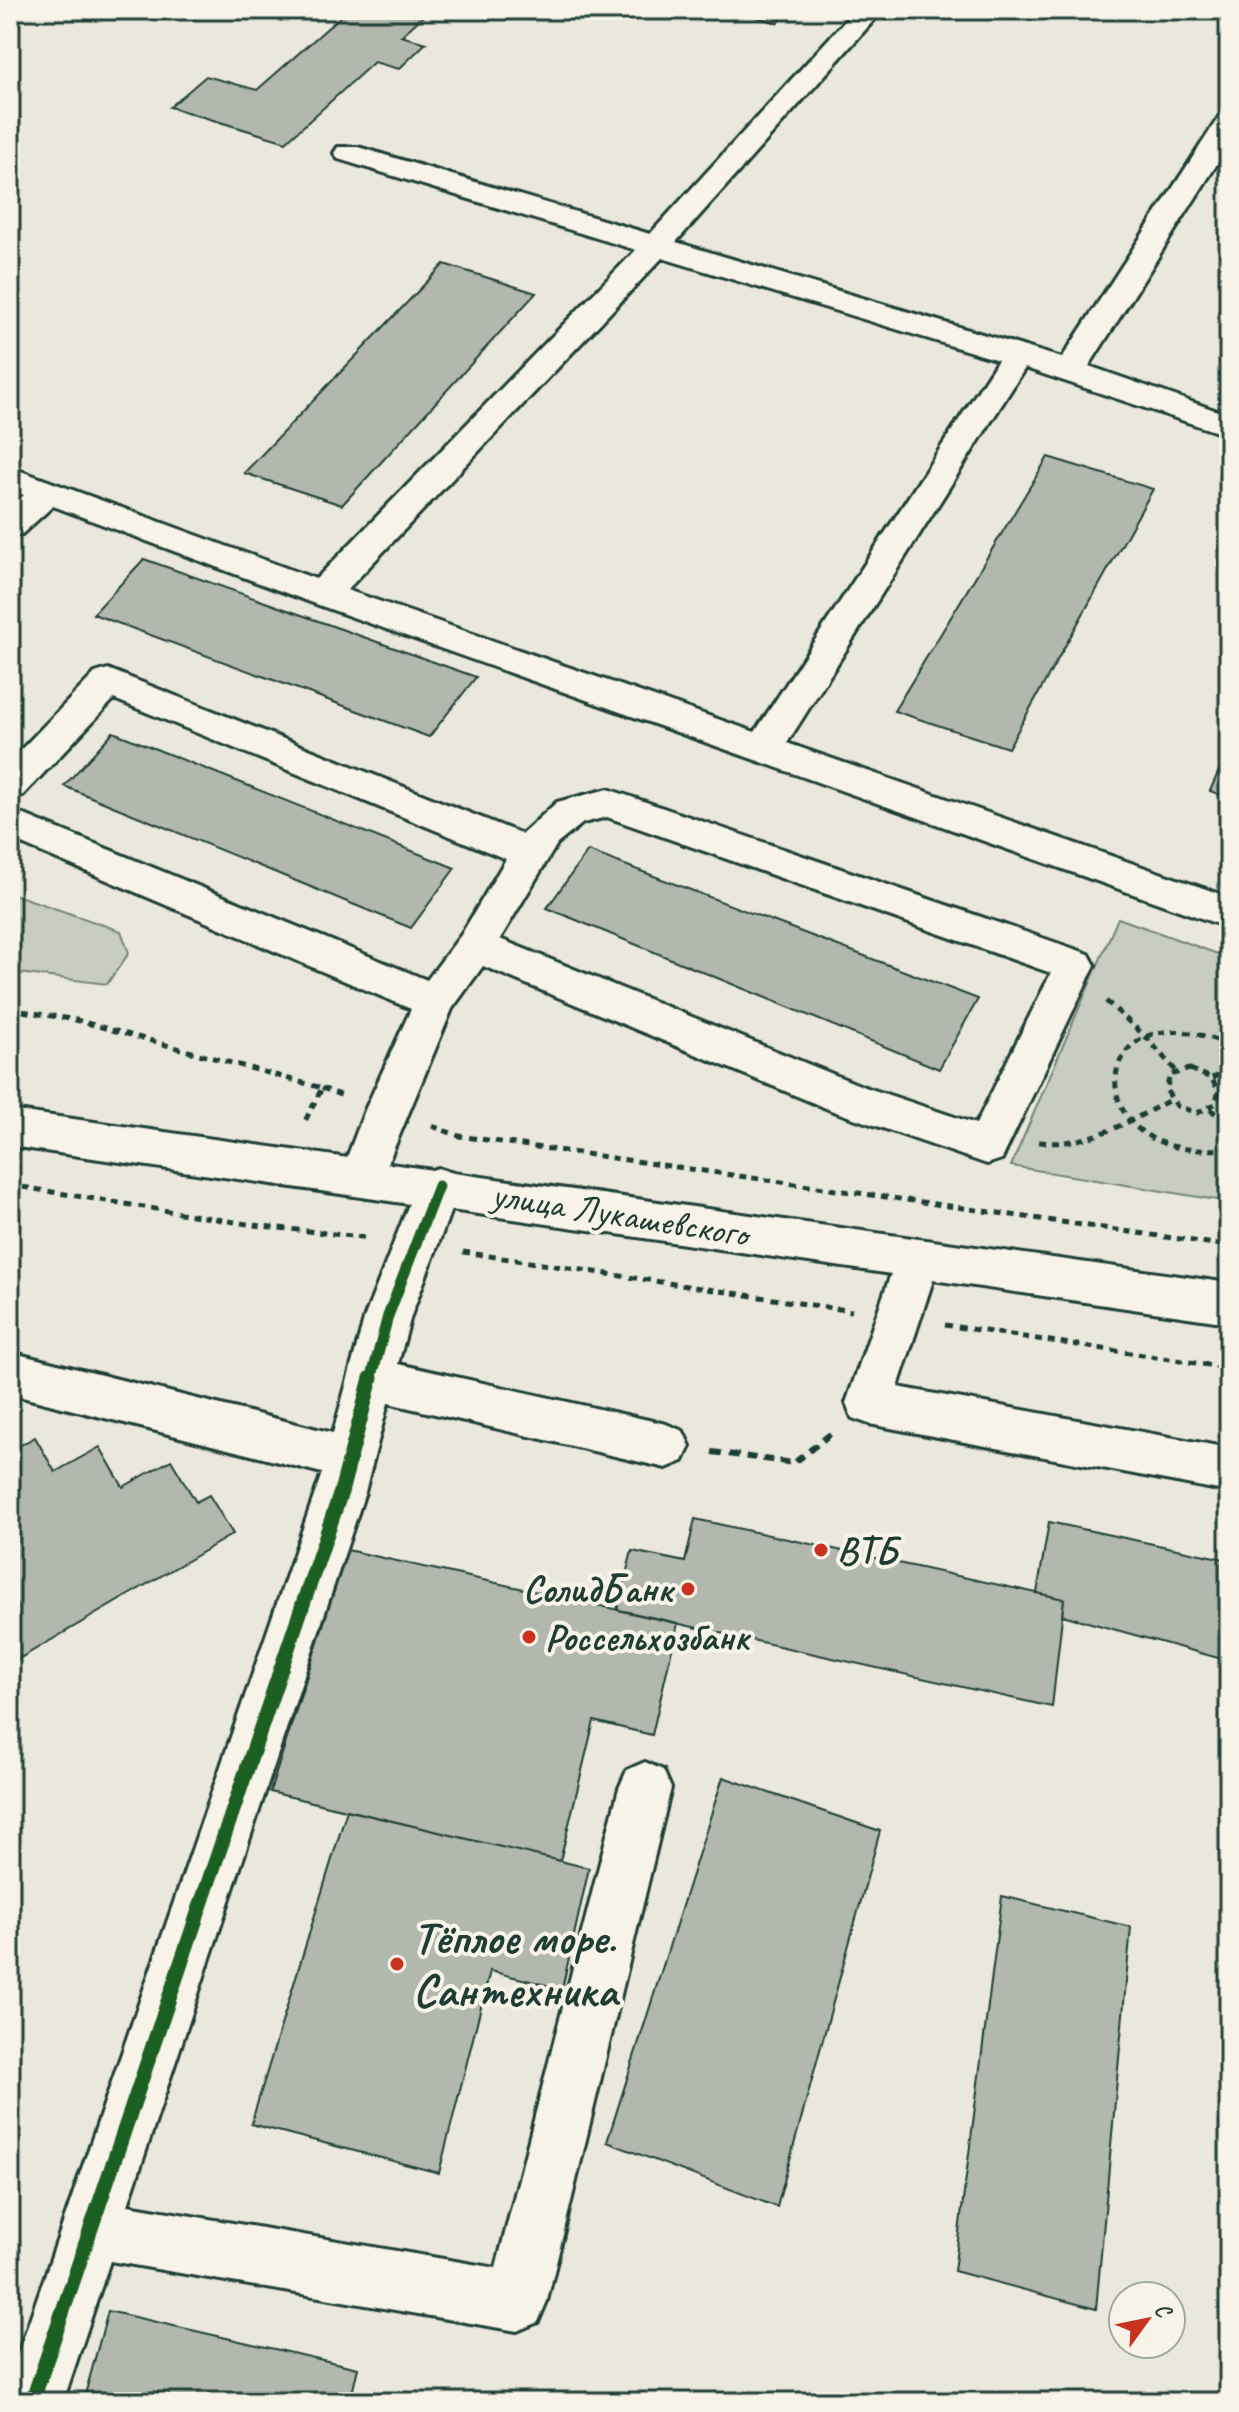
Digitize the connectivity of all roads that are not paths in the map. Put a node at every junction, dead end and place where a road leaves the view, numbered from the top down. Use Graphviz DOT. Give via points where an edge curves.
graph roads {
  1 [pos="870,10"];
  2 [pos="1229,123"];
  3 [pos="348,153"];
  4 [pos="658,244"];
  5 [pos="1017,355"];
  6 [pos="1070,371"];
  7 [pos="1229,426"];
  8 [pos="10,478"];
  9 [pos="47,493"];
  10 [pos="10,526"];
  11 [pos="322,594"];
  12 [pos="763,750"];
  13 [pos="10,785"];
  14 [pos="10,823"];
  15 [pos="530,853"];
  16 [pos="1229,913"];
  17 [pos="475,946"];
  18 [pos="435,1001"];
  19 [pos="10,1128"];
  20 [pos="362,1176"];
  21 [pos="438,1186"];
  22 [pos="918,1259"];
  23 [pos="1229,1303"];
  24 [pos="10,1373"];
  25 [pos="373,1379"];
  26 [pos="666,1446"];
  27 [pos="347,1458"];
  28 [pos="1229,1470"];
  29 [pos="645,1788"];
  30 [pos="90,2228"];
  31 [pos="32,2402"];
  1 -- 4 [label="main road"];
  2 -- 6 [label="main road"];
  3 -- 4 [label="main road"];
  4 -- 5 [label="main road"];
  4 -- 11 [label="main road"];
  5 -- 6 [label="main road"];
  5 -- 12 [label="main road"];
  6 -- 7 [label="main road"];
  8 -- 9 [label="main road"];
  9 -- 10 [label="main road"];
  9 -- 11 [label="main road"];
  11 -- 12 [label="main road"];
  12 -- 16 [label="main road"];
  13 -- 15 [label="main road" via="108,682"];
  14 -- 18 [label="main road"];
  15 -- 17 [label="main road"];
  15 -- 17 [label="main road" via="543,834 571,812 608,803 1075,965 987,1146 848,1099"];
  17 -- 18 [label="main road"];
  18 -- 20 [label="main road"];
  19 -- 20 [label="main road, улица Лукашевского" via="281,1169"];
  20 -- 21 [label="main road, улица Лукашевского"];
  21 -- 22 [label="main road, улица Лукашевского"];
  21 -- 25 [label="main road" via="388,1316"];
  22 -- 23 [label="main road, улица Лукашевского"];
  22 -- 28 [label="main road" via="869,1403"];
  24 -- 27 [label="main road"];
  25 -- 26 [label="main road"];
  25 -- 27 [label="main road"];
  27 -- 30 [label="main road" via="336,1507"];
  29 -- 30 [label="main road" via="517,2301"];
  30 -- 31 [label="main road"];
}
